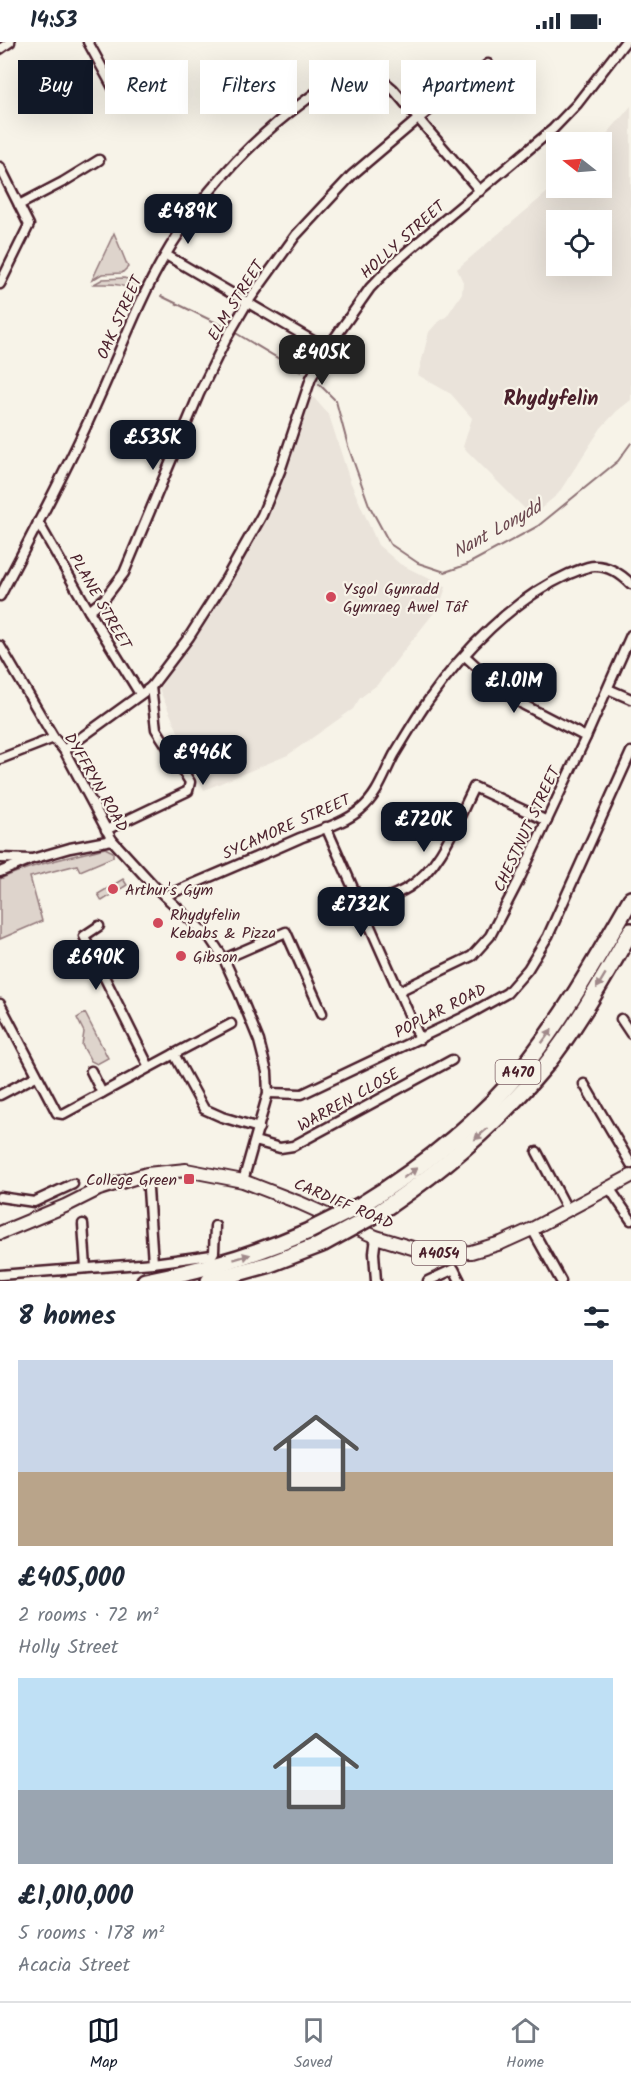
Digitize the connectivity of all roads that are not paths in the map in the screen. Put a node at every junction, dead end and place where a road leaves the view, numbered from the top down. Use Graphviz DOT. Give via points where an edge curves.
graph roads {
  1 [pos="10,42"];
  2 [pos="88,42"];
  3 [pos="625,42"];
  4 [pos="0,49"];
  5 [pos="105,73"];
  6 [pos="424,114"];
  7 [pos="418,119"];
  8 [pos="99,160"];
  9 [pos="0,167"];
  10 [pos="480,191"];
  11 [pos="19,205"];
  12 [pos="166,255"];
  13 [pos="0,284"];
  14 [pos="247,303"];
  15 [pos="327,349"];
  16 [pos="38,522"];
  17 [pos="631,584"];
  18 [pos="0,596"];
  19 [pos="89,611"];
  20 [pos="631,635"];
  21 [pos="0,645"];
  22 [pos="465,656"];
  23 [pos="9,660"];
  24 [pos="0,663"];
  25 [pos="151,687"];
  26 [pos="608,689"];
  27 [pos="140,694"];
  28 [pos="631,699"];
  29 [pos="586,737"];
  30 [pos="54,738"];
  31 [pos="64,750"];
  32 [pos="631,753"];
  33 [pos="0,759"];
  34 [pos="547,821"];
  35 [pos="326,827"];
  36 [pos="106,830"];
  37 [pos="112,840"];
  38 [pos="0,858"];
  39 [pos="32,859"];
  40 [pos="0,872"];
  41 [pos="165,896"];
  42 [pos="631,899"];
  43 [pos="362,908"];
  44 [pos="99,926"];
  45 [pos="631,931"];
  46 [pos="224,959"];
  47 [pos="399,991"];
  48 [pos="0,1004"];
  49 [pos="322,1014"];
  50 [pos="621,1019"];
  51 [pos="231,1024"];
  52 [pos="631,1034"];
  53 [pos="420,1039"];
  54 [pos="174,1054"];
  55 [pos="452,1060"];
  56 [pos="149,1067"];
  57 [pos="91,1071"];
  58 [pos="36,1076"];
  59 [pos="584,1084"];
  60 [pos="102,1093"];
  61 [pos="268,1093"];
  62 [pos="0,1095"];
  63 [pos="259,1128"];
  64 [pos="255,1141"];
  65 [pos="537,1152"];
  66 [pos="631,1164"];
  67 [pos="147,1174"];
  68 [pos="631,1176"];
  69 [pos="243,1181"];
  70 [pos="73,1184"];
  71 [pos="610,1189"];
  72 [pos="0,1197"];
  73 [pos="568,1211"];
  74 [pos="631,1220"];
  75 [pos="83,1224"];
  76 [pos="215,1226"];
  77 [pos="532,1229"];
  78 [pos="0,1233"];
  79 [pos="376,1237"];
  80 [pos="153,1263"];
  81 [pos="86,1268"];
  82 [pos="0,1275"];
  83 [pos="145,1281"];
  84 [pos="209,1281"];
  85 [pos="376,1281"];
  86 [pos="428,1281"];
  87 [pos="460,1281"];
  88 [pos="561,1281"];
  1 -- 4 [label="street"];
  2 -- 5 [label="street"];
  3 -- 10 [label="street, HOLLY STREET" via="553,129"];
  6 -- 7 [label="street, ELM STREET"];
  7 -- 10 [label="street, OAK STREET"];
  7 -- 12 [label="street, OAK STREET" via="382,79 370,74 339,78 280,119 252,145 204,196"];
  7 -- 14 [label="street, ELM STREET" via="352,176 296,235"];
  8 -- 11 [label="street"];
  9 -- 11 [label="street"];
  10 -- 15 [label="street, HOLLY STREET" via="393,264 347,318"];
  11 -- 13 [label="street" via="29,225"];
  12 -- 14 [label="street"];
  12 -- 16 [label="street, OAK STREET"];
  14 -- 15 [label="street"];
  14 -- 19 [label="street, ELM STREET" via="199,394 124,573"];
  15 -- 25 [label="street, HOLLY STREET" via="311,378 262,515 189,637"];
  16 -- 18 [label="street, OAK STREET"];
  16 -- 19 [label="street, PLANE STREET"];
  17 -- 22 [label="street, SYCAMORE STREET" via="614,570 586,567 552,582 520,605"];
  19 -- 27 [label="street, PLANE STREET"];
  20 -- 26 [label="street, CHESTNUT STREET"];
  21 -- 23 [label="street, DYFFRYN ROAD"];
  22 -- 29 [label="street" via="524,705"];
  22 -- 35 [label="street, SYCAMORE STREET" via="428,701 371,799 353,815"];
  23 -- 24 [label="street"];
  23 -- 30 [label="street, DYFFRYN ROAD"];
  25 -- 27 [label="street, HOLLY STREET"];
  25 -- 36 [label="street" via="156,729 190,782 188,791"];
  26 -- 28 [label="street"];
  26 -- 29 [label="street, CHESTNUT STREET"];
  27 -- 31 [label="street, HOLLY STREET"];
  29 -- 34 [label="street, CHESTNUT STREET"];
  30 -- 31 [label="street, DYFFRYN ROAD"];
  30 -- 33 [label="street"];
  31 -- 36 [label="street, DYFFRYN ROAD"];
  32 -- 53 [label="street, POPLAR ROAD" via="548,936 528,969 507,993"];
  34 -- 43 [label="street" via="474,787 445,845 424,874 409,887"];
  34 -- 47 [label="street, CHESTNUT STREET" via="497,924 482,946 472,956"];
  35 -- 41 [label="street, SYCAMORE STREET"];
  35 -- 43 [label="street"];
  36 -- 37 [label="street, DYFFRYN ROAD"];
  37 -- 39 [label="street"];
  37 -- 41 [label="street, DYFFRYN ROAD"];
  38 -- 39 [label="street"];
  39 -- 40 [label="street"];
  41 -- 46 [label="street, DYFFRYN ROAD" via="210,938"];
  83 -- 42 [label="highway, A470, one-way, bridge" via="194,1272 268,1249 361,1205 439,1152 504,1090 528,1061 558,1020"];
  43 -- 47 [label="street"];
  44 -- 56 [label="street" via="84,936"];
  45 -- 84 [label="highway, A470, one-way, bridge" via="546,1065 489,1127 448,1164 373,1216 322,1244"];
  46 -- 49 [label="street" via="286,932"];
  46 -- 61 [label="street, DYFFRYN ROAD" via="259,1041"];
  47 -- 53 [label="street"];
  48 -- 58 [label="street"];
  50 -- 52 [label="street"];
  51 -- 54 [label="street"];
  53 -- 61 [label="street, POPLAR ROAD" via="302,1094"];
  54 -- 56 [label="street"];
  54 -- 63 [label="street" via="204,1109"];
  55 -- 64 [label="street, WARREN CLOSE" via="293,1146 279,1148"];
  56 -- 60 [label="street"];
  57 -- 60 [label="street"];
  58 -- 60 [label="street" via="57,1113 63,1114"];
  58 -- 62 [label="street"];
  59 -- 66 [label="street"];
  61 -- 63 [label="street, DYFFRYN ROAD"];
  63 -- 64 [label="street, DYFFRYN ROAD"];
  64 -- 69 [label="street, DYFFRYN ROAD"];
  65 -- 73 [label="street"];
  67 -- 69 [label="main road, A4054" via="186,1170"];
  67 -- 78 [label="main road, A4054" via="99,1189"];
  67 -- 80 [label="street"];
  68 -- 71 [label="main road, CARDIFF ROAD / A4054"];
  69 -- 79 [label="main road, CARDIFF ROAD / A4054"];
  70 -- 72 [label="street" via="34,1202"];
  71 -- 73 [label="main road, CARDIFF ROAD / A4054"];
  71 -- 74 [label="street"];
  73 -- 77 [label="main road, CARDIFF ROAD / A4054"];
  75 -- 81 [label="street"];
  76 -- 80 [label="street" via="213,1254"];
  77 -- 79 [label="main road, CARDIFF ROAD / A4054" via="471,1252 438,1253"];
  77 -- 88 [label="street"];
  79 -- 85 [label="street"];
  80 -- 81 [label="street"];
  81 -- 82 [label="street"];
  86 -- 87 [label="street" via="454,1269"];
}
